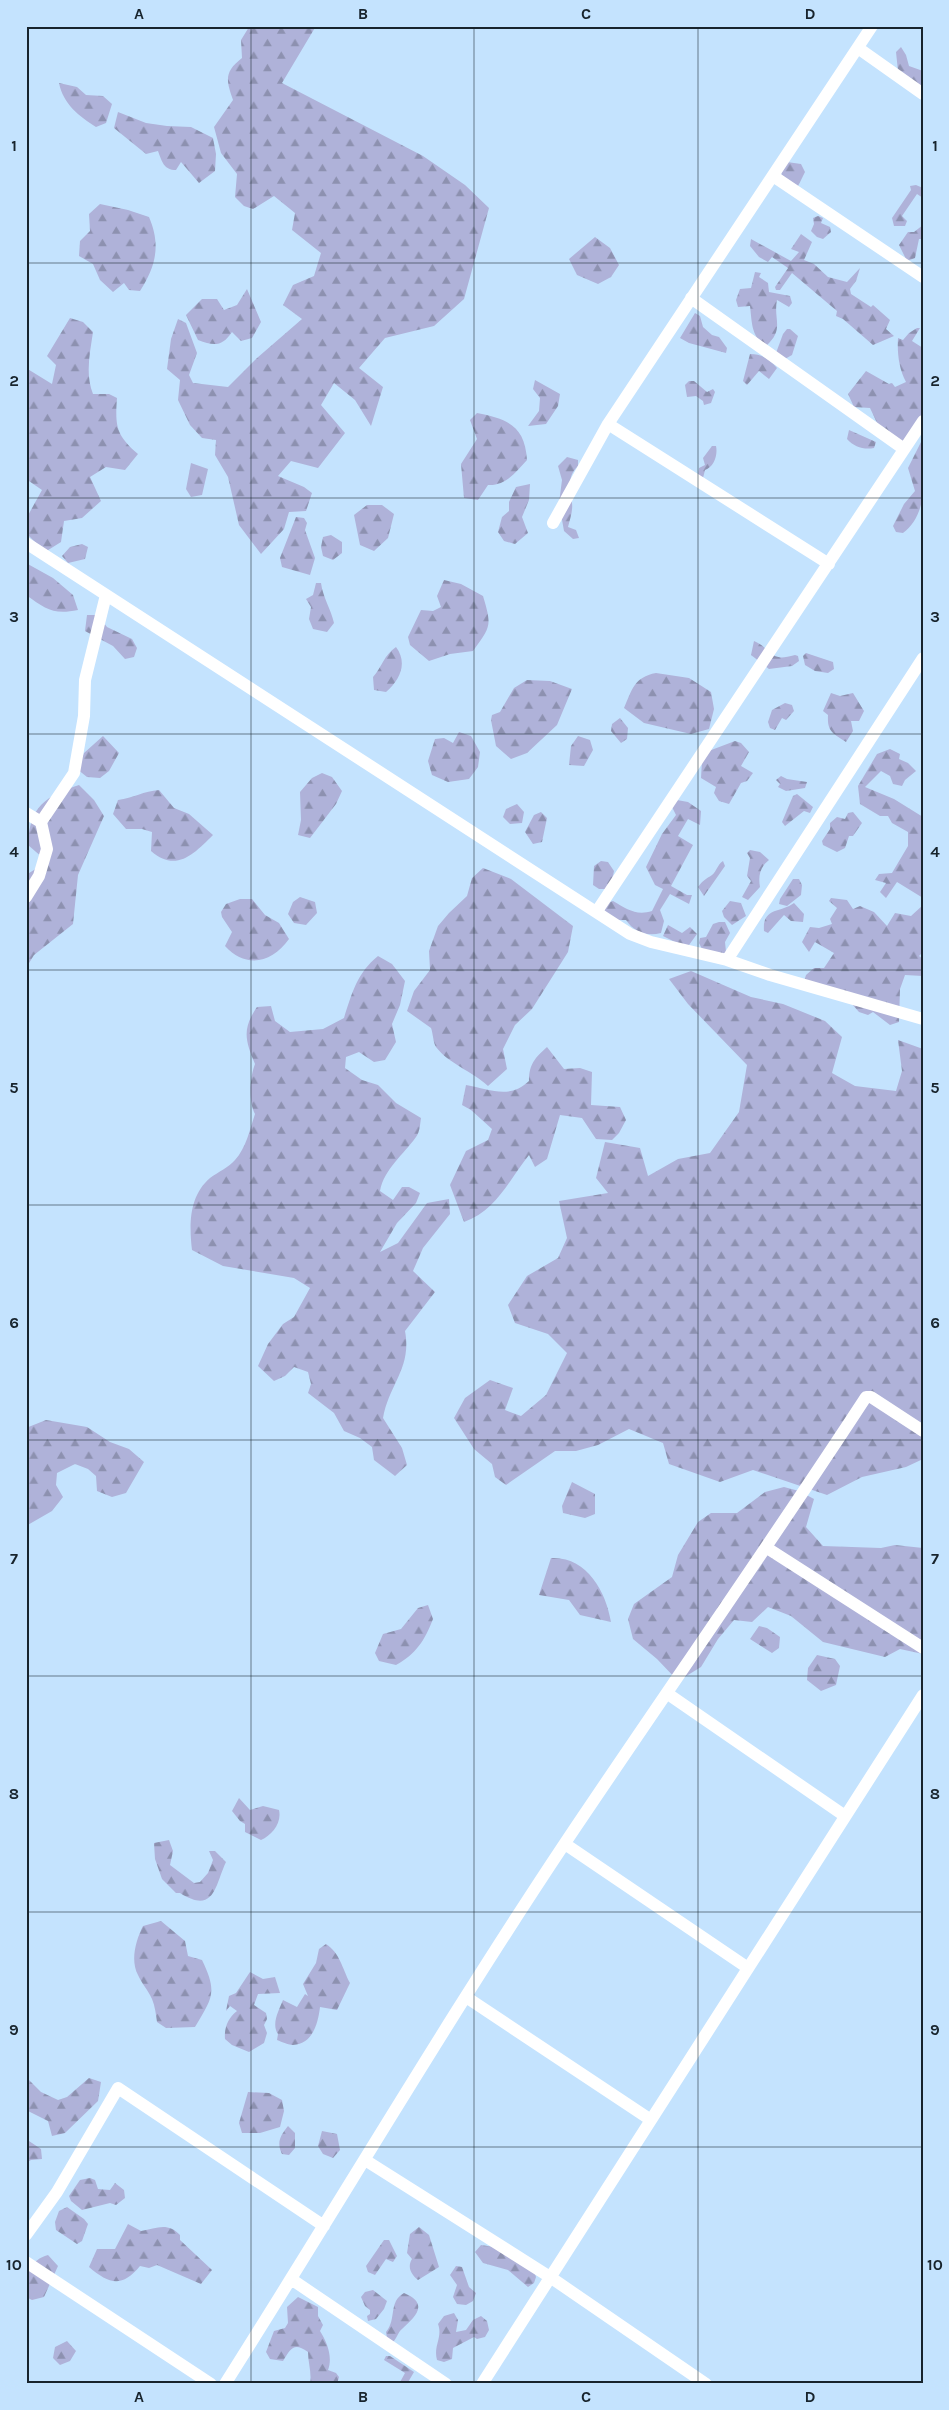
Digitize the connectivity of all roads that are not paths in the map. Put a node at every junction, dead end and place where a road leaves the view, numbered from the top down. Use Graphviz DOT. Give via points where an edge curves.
graph roads {
  1 [pos="872,26"];
  2 [pos="858,48"];
  3 [pos="923,94"];
  4 [pos="773,176"];
  5 [pos="923,277"];
  6 [pos="691,298"];
  7 [pos="923,421"];
  8 [pos="608,424"];
  9 [pos="904,449"];
  10 [pos="553,523"];
  11 [pos="26,543"];
  12 [pos="829,564"];
  13 [pos="106,595"];
  14 [pos="923,658"];
  15 [pos="26,813"];
  16 [pos="41,822"];
  17 [pos="26,897"];
  18 [pos="597,910"];
  19 [pos="727,960"];
  20 [pos="923,1019"];
  21 [pos="923,1431"];
  22 [pos="768,1548"];
  23 [pos="923,1648"];
  24 [pos="668,1694"];
  25 [pos="923,1695"];
  26 [pos="845,1816"];
  27 [pos="565,1844"];
  28 [pos="748,1968"];
  29 [pos="466,1997"];
  30 [pos="651,2120"];
  31 [pos="365,2160"];
  32 [pos="324,2226"];
  33 [pos="26,2235"];
  34 [pos="26,2262"];
  35 [pos="550,2277"];
  36 [pos="291,2278"];
  37 [pos="211,2384"];
  38 [pos="225,2384"];
  39 [pos="446,2384"];
  40 [pos="482,2384"];
  41 [pos="706,2384"];
  1 -- 2 [label="street"];
  2 -- 3 [label="street"];
  2 -- 4 [label="street"];
  4 -- 5 [label="street"];
  4 -- 6 [label="street"];
  6 -- 8 [label="street"];
  6 -- 9 [label="street"];
  7 -- 9 [label="street"];
  8 -- 10 [label="street"];
  8 -- 12 [label="street"];
  9 -- 12 [label="street"];
  11 -- 13 [label="street"];
  12 -- 18 [label="street"];
  13 -- 16 [label="street" via="85,680 84,716 74,773"];
  13 -- 18 [label="street"];
  14 -- 19 [label="street"];
  15 -- 16 [label="street"];
  16 -- 17 [label="street" via="47,848 39,876"];
  18 -- 19 [label="street" via="630,934"];
  19 -- 20 [label="street"];
  21 -- 22 [label="street" via="866,1397"];
  22 -- 23 [label="street"];
  22 -- 24 [label="street"];
  24 -- 26 [label="street"];
  24 -- 27 [label="street"];
  25 -- 26 [label="street"];
  26 -- 28 [label="street"];
  27 -- 28 [label="street"];
  27 -- 29 [label="street"];
  28 -- 30 [label="street"];
  29 -- 30 [label="street"];
  29 -- 31 [label="street"];
  30 -- 35 [label="street"];
  31 -- 32 [label="street"];
  31 -- 35 [label="street"];
  32 -- 33 [label="street" via="118,2088 56,2192"];
  32 -- 36 [label="street"];
  34 -- 37 [label="street"];
  35 -- 40 [label="street"];
  35 -- 41 [label="street"];
  36 -- 38 [label="street"];
  36 -- 39 [label="street"];
}
